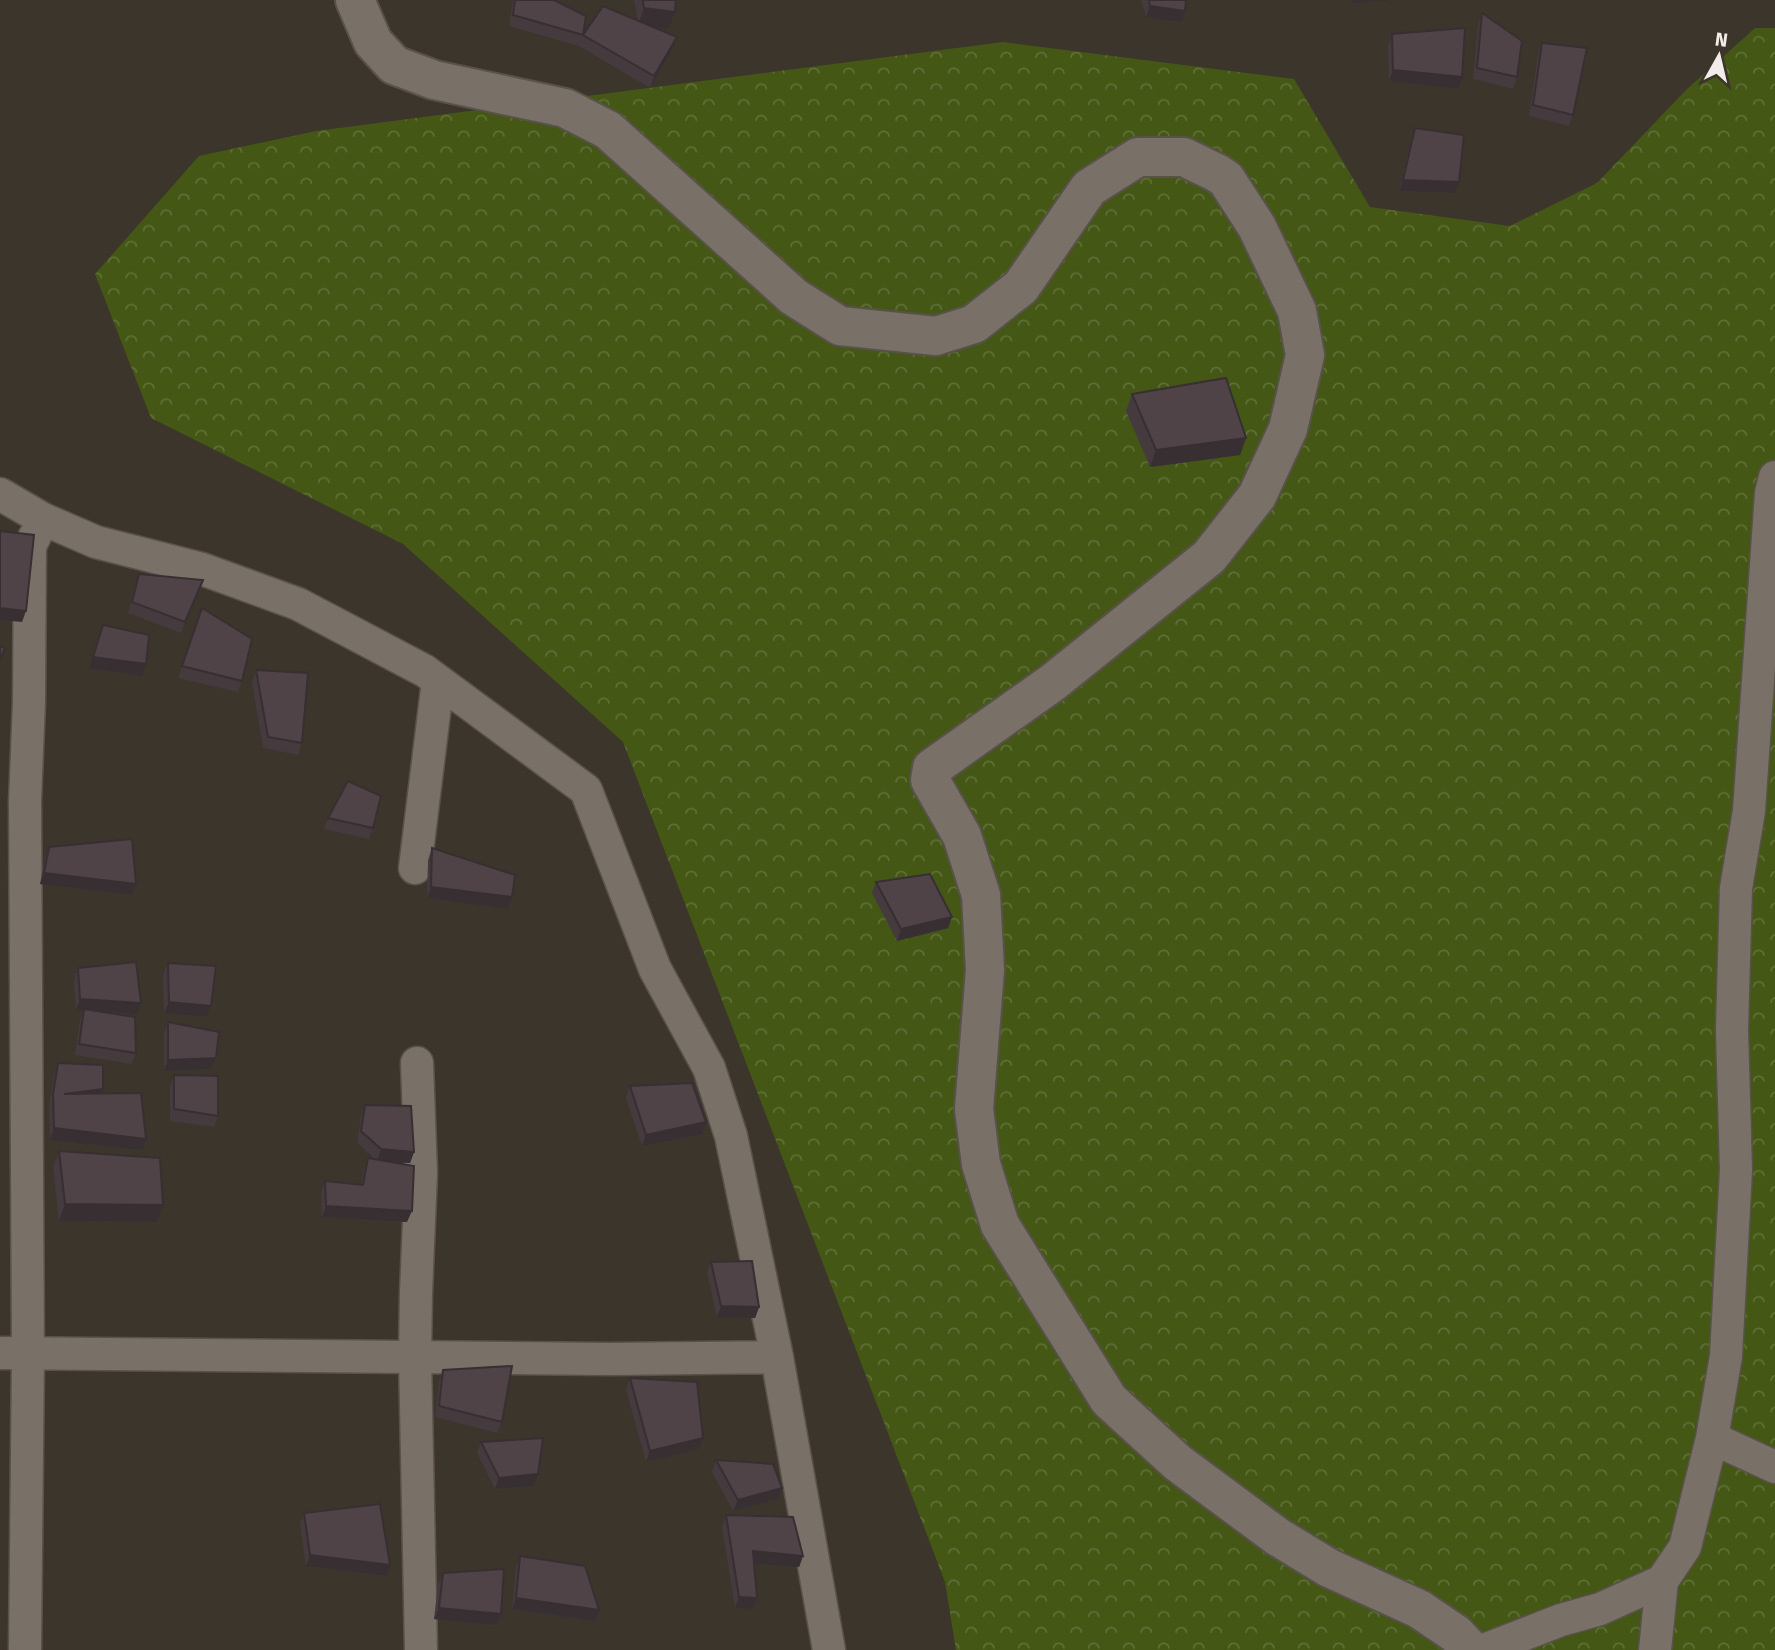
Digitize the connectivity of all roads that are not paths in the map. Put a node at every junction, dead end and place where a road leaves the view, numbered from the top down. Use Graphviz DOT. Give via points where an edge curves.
graph roads {
  1 [pos="355,0"];
  2 [pos="1775,477"];
  3 [pos="0,494"];
  4 [pos="43,519"];
  5 [pos="438,681"];
  6 [pos="415,868"];
  7 [pos="417,1063"];
  8 [pos="14,1354"];
  9 [pos="415,1357"];
  10 [pos="777,1357"];
  11 [pos="1712,1438"];
  12 [pos="1775,1467"];
  13 [pos="1662,1581"];
  14 [pos="25,1650"];
  15 [pos="421,1650"];
  16 [pos="830,1650"];
  17 [pos="1471,1650"];
  18 [pos="1484,1650"];
  19 [pos="1655,1650"];
  1 -- 17 [label="street" via="373,42 394,65 434,80 565,108 608,130 794,297 839,326 936,336 974,324 1021,286 1089,188 1138,157 1184,158 1226,179 1257,227 1297,311 1305,355 1288,429 1257,496 1209,557 1052,683 932,768 930,780 962,836 981,895 985,970 974,1109 981,1164 1000,1225 1109,1400 1178,1464 1278,1537 1329,1568 1419,1609"];
  2 -- 11 [label="street" via="1749,811 1736,888 1732,1030 1736,1171 1726,1356"];
  3 -- 4 [label="street"];
  4 -- 5 [label="street" via="96,542 202,569 298,604"];
  4 -- 8 [label="street" via="30,546"];
  5 -- 6 [label="street"];
  5 -- 10 [label="street" via="586,790 655,969 709,1068 731,1136"];
  7 -- 9 [label="street" via="421,1174"];
  8 -- 9 [label="street"];
  8 -- 14 [label="street"];
  9 -- 10 [label="street"];
  9 -- 15 [label="street"];
  10 -- 16 [label="street"];
  11 -- 12 [label="street"];
  11 -- 13 [label="street" via="1685,1547"];
  13 -- 18 [label="street" via="1600,1609"];
  13 -- 19 [label="street"];
}
